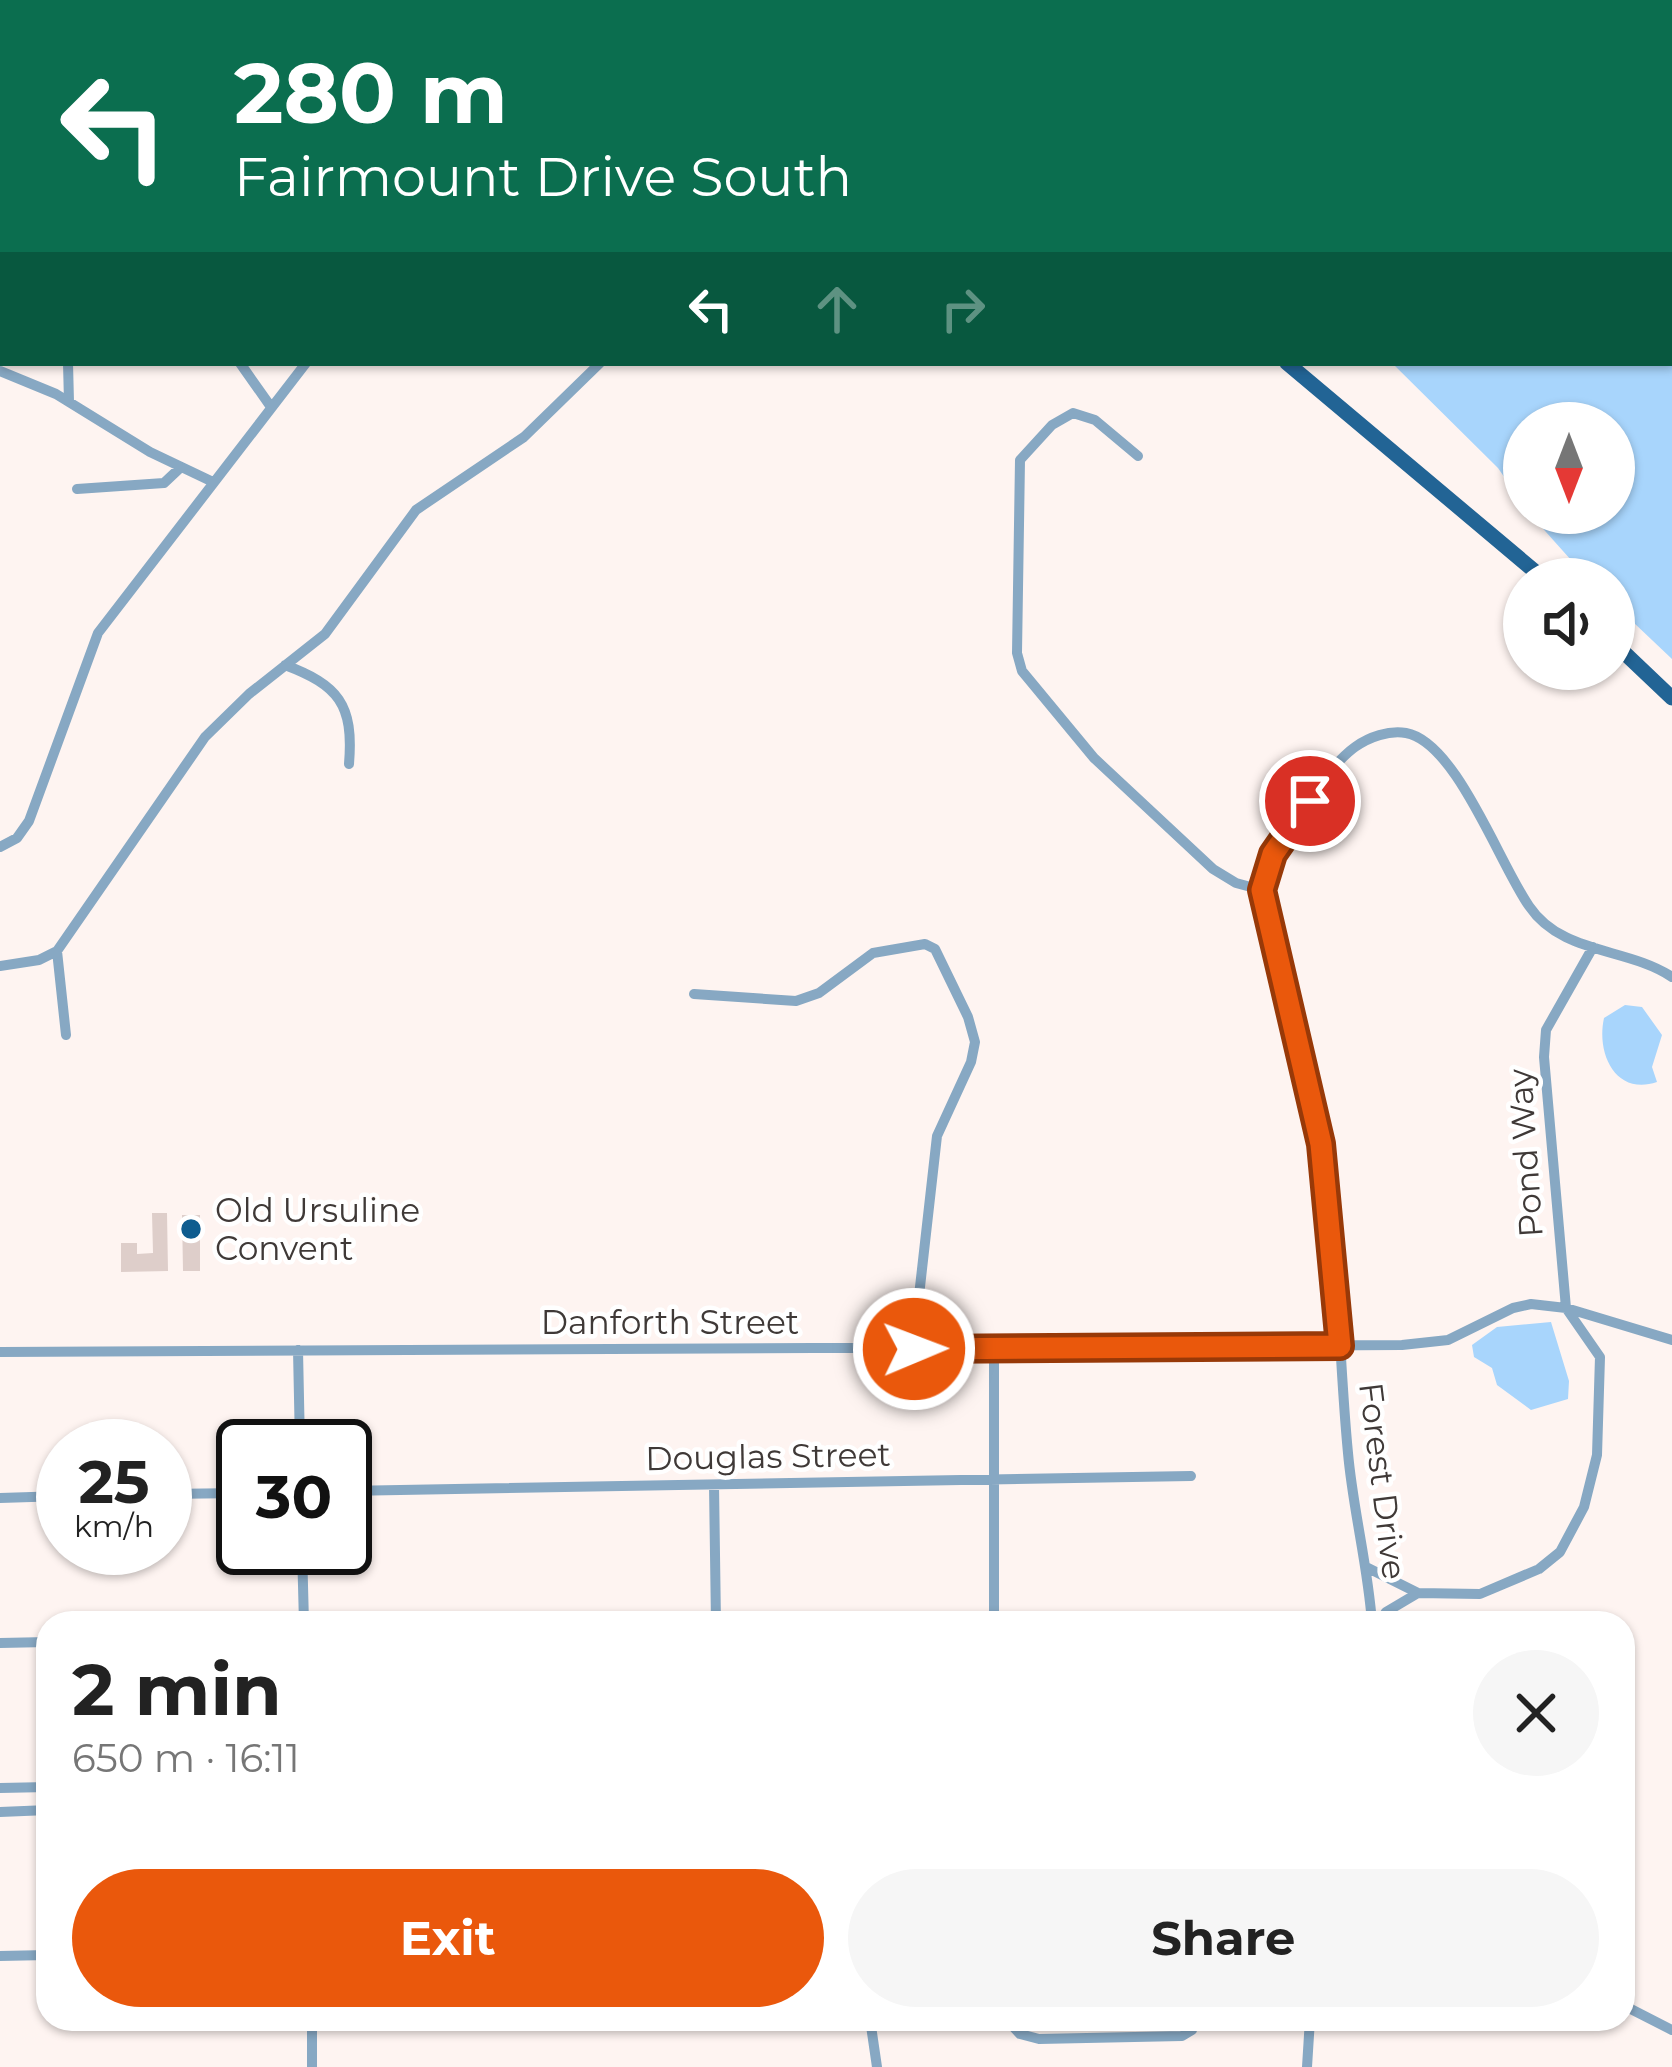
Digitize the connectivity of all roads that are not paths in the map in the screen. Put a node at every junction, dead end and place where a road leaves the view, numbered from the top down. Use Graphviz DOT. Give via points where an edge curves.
graph roads {
  1 [pos="68,366"];
  2 [pos="242,366"];
  3 [pos="304,366"];
  4 [pos="597,366"];
  5 [pos="1291,366"];
  6 [pos="0,370"];
  7 [pos="69,402"];
  8 [pos="272,407"];
  9 [pos="1138,456"];
  10 [pos="181,467"];
  11 [pos="213,482"];
  12 [pos="76,489"];
  13 [pos="1519,558"];
  14 [pos="1635,663"];
  15 [pos="285,665"];
  16 [pos="1672,698"];
  17 [pos="349,764"];
  18 [pos="0,847"];
  19 [pos="1262,890"];
  20 [pos="1593,947"];
  21 [pos="57,951"];
  22 [pos="0,966"];
  23 [pos="1672,977"];
  24 [pos="694,994"];
  25 [pos="66,1035"];
  26 [pos="1566,1308"];
  27 [pos="1610,1325"];
  28 [pos="1672,1340"];
  29 [pos="1340,1346"];
  30 [pos="994,1347"];
  31 [pos="914,1349"];
  32 [pos="298,1350"];
  33 [pos="0,1352"];
  34 [pos="1600,1357"];
  35 [pos="299,1419"];
  36 [pos="1191,1476"];
  37 [pos="995,1478"];
  38 [pos="714,1484"];
  39 [pos="372,1490"];
  40 [pos="36,1497"];
  41 [pos="0,1498"];
  42 [pos="1366,1566"];
  43 [pos="303,1575"];
  44 [pos="1418,1592"];
  45 [pos="304,1611"];
  46 [pos="716,1611"];
  47 [pos="994,1611"];
  48 [pos="1374,1611"];
  49 [pos="1388,1611"];
  50 [pos="36,1642"];
  51 [pos="0,1643"];
  52 [pos="36,1786"];
  53 [pos="15,1787"];
  54 [pos="0,1788"];
  55 [pos="36,1810"];
  56 [pos="0,1811"];
  57 [pos="16,1811"];
  58 [pos="36,1954"];
  59 [pos="0,1956"];
  60 [pos="1635,2012"];
  61 [pos="1672,2030"];
  62 [pos="312,2031"];
  63 [pos="872,2031"];
  64 [pos="1017,2031"];
  65 [pos="1189,2031"];
  66 [pos="1309,2031"];
  67 [pos="312,2067"];
  68 [pos="878,2067"];
  69 [pos="1307,2067"];
  1 -- 7 [label="street"];
  2 -- 8 [label="street"];
  3 -- 8 [label="street"];
  4 -- 15 [label="street" via="524,437 416,510 325,634"];
  5 -- 13 [label="main road"];
  6 -- 7 [label="street"];
  7 -- 10 [label="street"];
  8 -- 11 [label="street"];
  9 -- 19 [label="street" via="1095,420 1073,413 1020,460 1017,653 1068,728 1153,813 1226,878"];
  10 -- 11 [label="street"];
  10 -- 12 [label="street" via="164,483"];
  11 -- 18 [label="street" via="98,633 37,803 17,838"];
  14 -- 16 [label="main road"];
  15 -- 17 [label="street" via="335,690"];
  15 -- 21 [label="street" via="188,756"];
  19 -- 20 [label="street" via="1273,854 1342,759 1364,741 1401,732 1449,763 1532,911 1553,931"];
  19 -- 29 [label="street, Forest Drive" via="1321,1144"];
  20 -- 23 [label="street"];
  20 -- 26 [label="street, Pond Way" via="1546,1030"];
  21 -- 22 [label="street"];
  21 -- 25 [label="street"];
  24 -- 31 [label="street" via="796,1001 873,953 935,949 975,1042 937,1136"];
  26 -- 27 [label="street"];
  26 -- 29 [label="street" via="1513,1308 1430,1343"];
  26 -- 34 [label="street, Pond Way"];
  27 -- 28 [label="street"];
  27 -- 34 [label="street"];
  29 -- 30 [label="street, Danforth Street"];
  29 -- 42 [label="street, Forest Drive"];
  30 -- 31 [label="street, Danforth Street"];
  30 -- 37 [label="street"];
  31 -- 32 [label="street, Danforth Street"];
  32 -- 33 [label="street, Danforth Street"];
  32 -- 35 [label="street"];
  34 -- 44 [label="street" via="1597,1455 1584,1507 1560,1552 1480,1594"];
  36 -- 37 [label="street, Douglas Street"];
  37 -- 38 [label="street, Douglas Street"];
  37 -- 47 [label="street"];
  38 -- 39 [label="street, Douglas Street"];
  38 -- 46 [label="street"];
  40 -- 41 [label="street"];
  42 -- 44 [label="street"];
  42 -- 48 [label="street, Forest Drive"];
  43 -- 45 [label="street"];
  44 -- 49 [label="street"];
  50 -- 51 [label="street"];
  52 -- 53 [label="street"];
  53 -- 54 [label="street"];
  53 -- 57 [label="street"];
  55 -- 57 [label="street"];
  56 -- 57 [label="street"];
  58 -- 59 [label="street"];
  60 -- 61 [label="street"];
  62 -- 67 [label="street"];
  63 -- 68 [label="street"];
  64 -- 65 [label="street" via="1039,2039"];
  66 -- 69 [label="street"];
}
